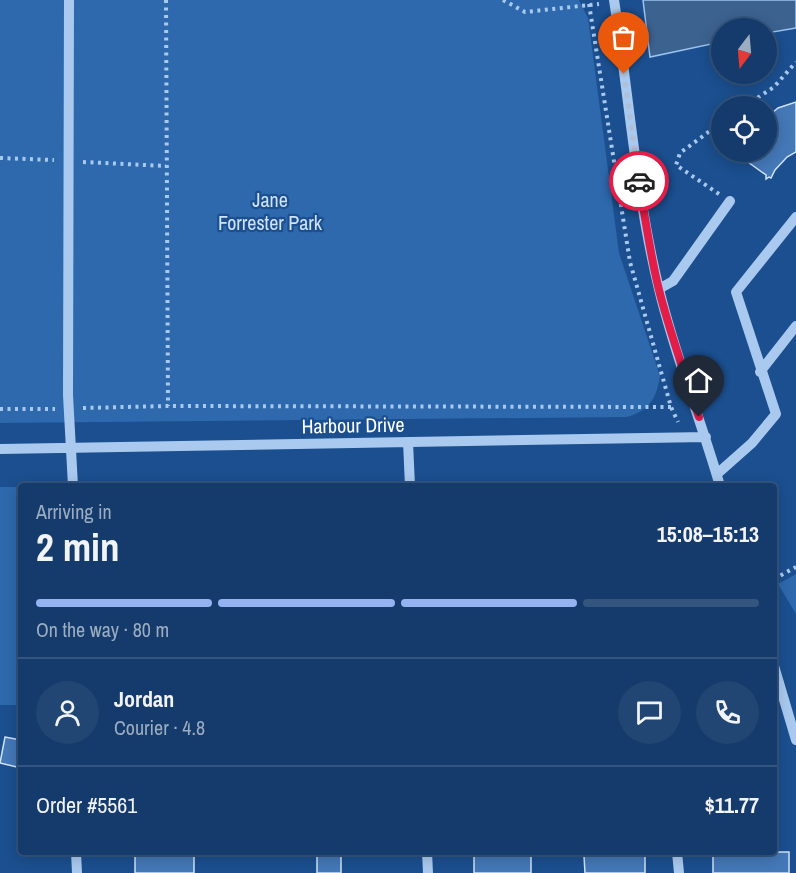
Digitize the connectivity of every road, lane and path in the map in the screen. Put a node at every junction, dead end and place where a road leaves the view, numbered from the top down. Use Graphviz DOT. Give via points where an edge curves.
graph roads {
  1 [pos="69,0"];
  2 [pos="166,0"];
  3 [pos="503,0"];
  4 [pos="614,2"];
  5 [pos="796,62"];
  6 [pos="760,96"];
  7 [pos="711,130"];
  8 [pos="730,201"];
  9 [pos="796,217"];
  10 [pos="659,289"];
  11 [pos="796,327"];
  12 [pos="760,372"];
  13 [pos="168,406"];
  14 [pos="671,407"];
  15 [pos="0,409"];
  16 [pos="69,409"];
  17 [pos="706,437"];
  18 [pos="408,442"];
  19 [pos="70,448"];
  20 [pos="0,449"];
  21 [pos="717,474"];
  22 [pos="73,483"];
  23 [pos="410,483"];
  24 [pos="719,483"];
  25 [pos="796,567"];
  26 [pos="777,577"];
  27 [pos="777,676"];
  28 [pos="796,740"];
  29 [pos="76,855"];
  30 [pos="427,855"];
  31 [pos="676,855"];
  32 [pos="77,873"];
  33 [pos="428,873"];
  34 [pos="679,873"];
  1 -- 16 [label="street"];
  2 -- 13 [label="path"];
  3 -- 4 [label="path" via="525,12"];
  4 -- 10 [label="street" via="647,237"];
  5 -- 6 [label="path"];
  7 -- 8 [label="path" via="680,153 676,165"];
  8 -- 10 [label="street" via="673,281"];
  9 -- 12 [label="street" via="736,292"];
  10 -- 17 [label="street"];
  11 -- 12 [label="street"];
  12 -- 21 [label="street" via="776,414 752,443"];
  13 -- 14 [label="path"];
  13 -- 16 [label="path"];
  15 -- 16 [label="path"];
  16 -- 19 [label="street"];
  17 -- 18 [label="street, Harbour Drive"];
  17 -- 21 [label="street"];
  18 -- 19 [label="street, Harbour Drive"];
  18 -- 23 [label="street"];
  19 -- 20 [label="street, Harbour Drive"];
  19 -- 22 [label="street"];
  21 -- 24 [label="street"];
  25 -- 26 [label="path"];
  27 -- 28 [label="street"];
  29 -- 32 [label="street"];
  30 -- 33 [label="street"];
  31 -- 34 [label="street"];
}
